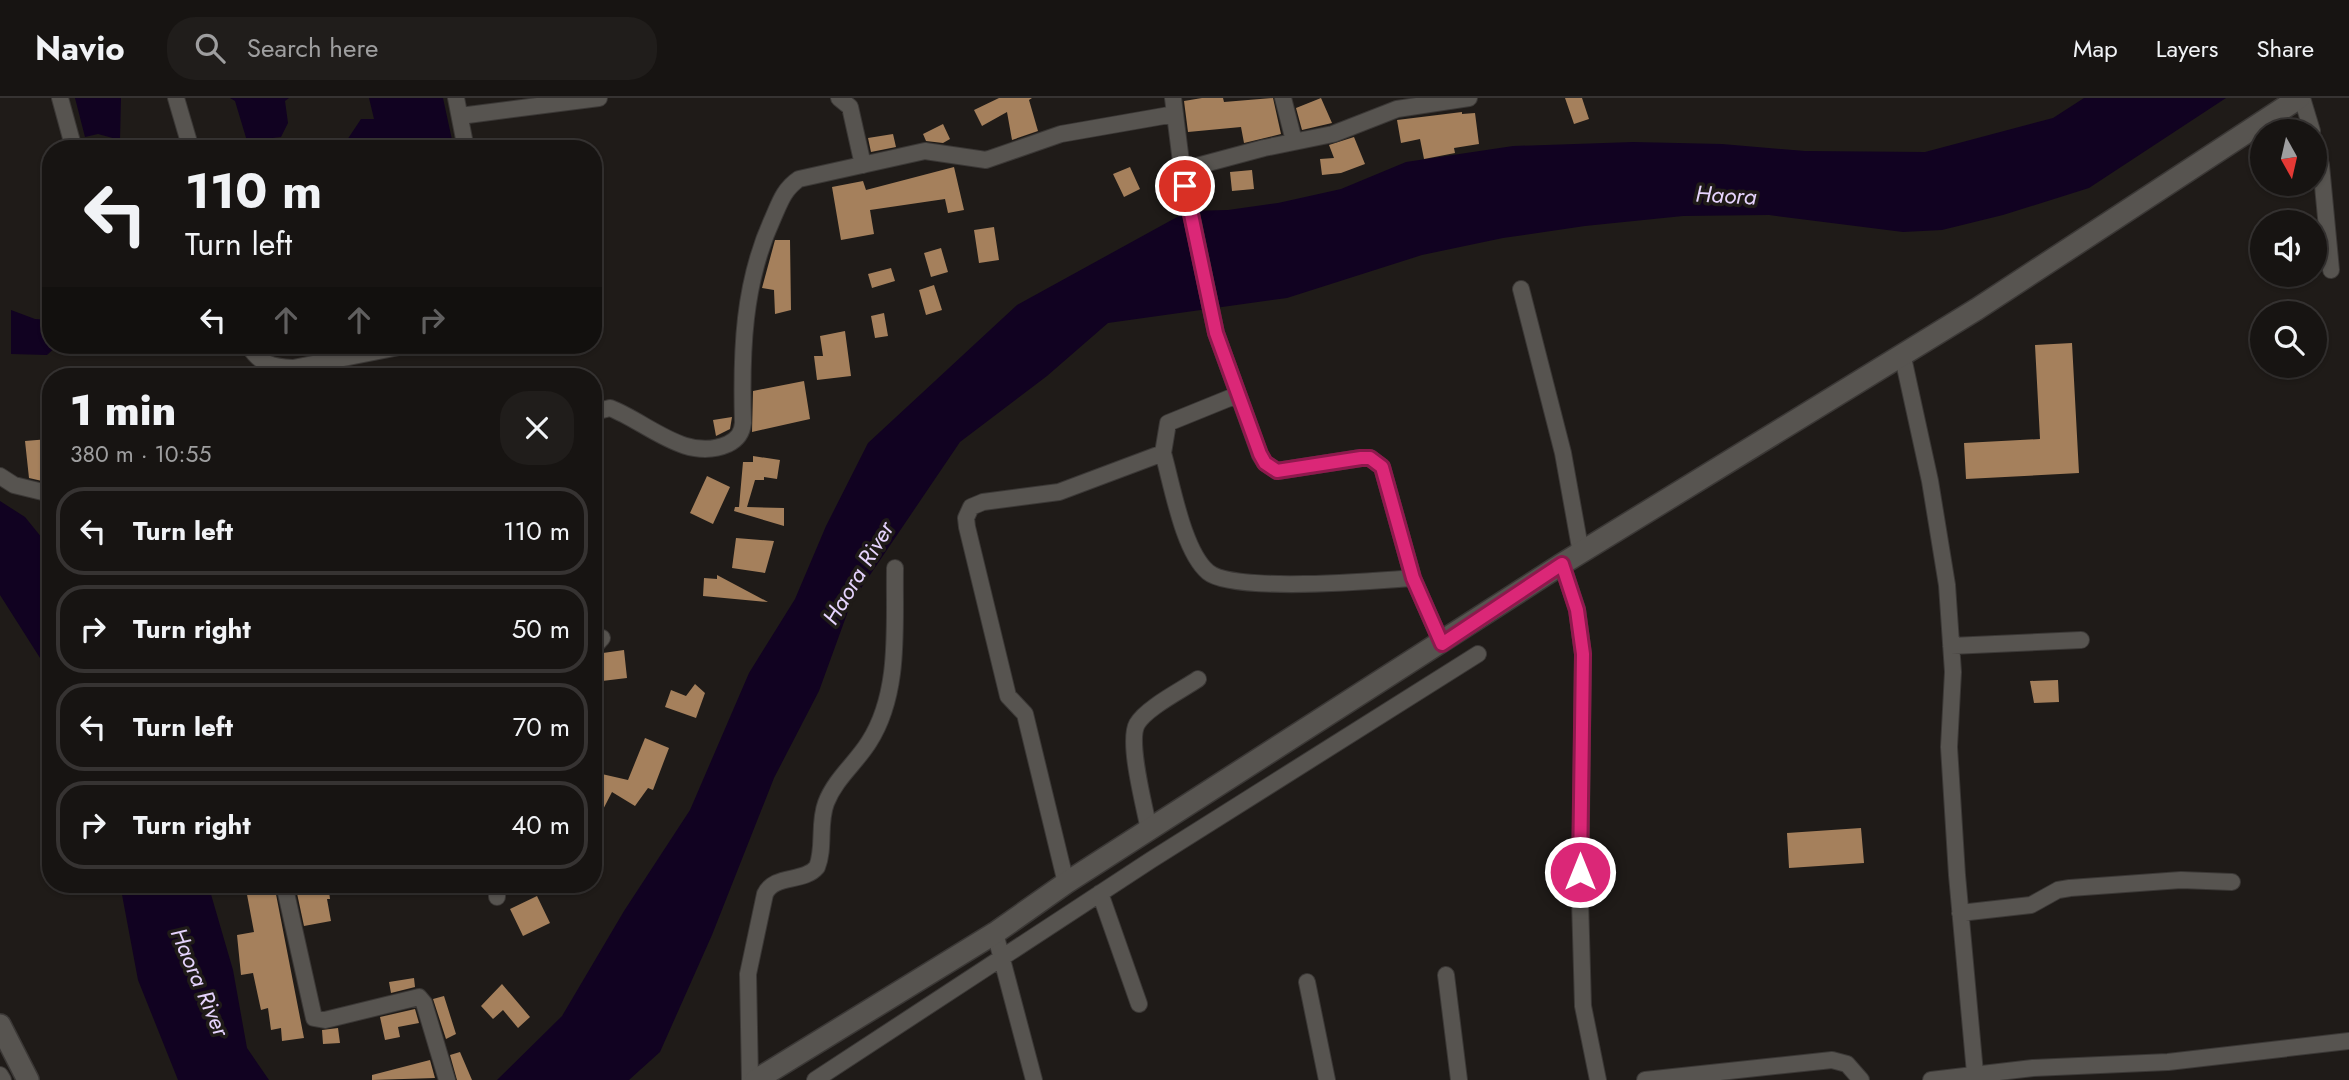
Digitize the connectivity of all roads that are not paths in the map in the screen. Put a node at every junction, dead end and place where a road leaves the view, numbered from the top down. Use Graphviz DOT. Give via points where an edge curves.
graph roads {
  1 [pos="60,98"];
  2 [pos="176,98"];
  3 [pos="456,98"];
  4 [pos="599,98"];
  5 [pos="839,98"];
  6 [pos="1283,98"];
  7 [pos="1469,98"];
  8 [pos="2300,98"];
  9 [pos="1449,99"];
  10 [pos="1174,106"];
  11 [pos="460,116"];
  12 [pos="2308,119"];
  13 [pos="72,140"];
  14 [pos="188,140"];
  15 [pos="464,140"];
  16 [pos="1294,141"];
  17 [pos="863,165"];
  18 [pos="1182,170"];
  19 [pos="2324,196"];
  20 [pos="2331,270"];
  21 [pos="1521,289"];
  22 [pos="1902,353"];
  23 [pos="254,354"];
  24 [pos="364,354"];
  25 [pos="275,368"];
  26 [pos="275,368"];
  27 [pos="293,368"];
  28 [pos="293,368"];
  29 [pos="1237,395"];
  30 [pos="602,410"];
  31 [pos="1164,453"];
  32 [pos="0,476"];
  33 [pos="42,492"];
  34 [pos="1581,552"];
  35 [pos="1562,564"];
  36 [pos="895,568"];
  37 [pos="1413,578"];
  38 [pos="2081,640"];
  39 [pos="1442,644"];
  40 [pos="1951,646"];
  41 [pos="1478,654"];
  42 [pos="1198,679"];
  43 [pos="1149,830"];
  44 [pos="2232,882"];
  45 [pos="1066,883"];
  46 [pos="286,893"];
  47 [pos="1100,893"];
  48 [pos="1960,913"];
  49 [pos="995,933"];
  50 [pos="1002,959"];
  51 [pos="1446,975"];
  52 [pos="1307,982"];
  53 [pos="1139,1004"];
  54 [pos="0,1025"];
  55 [pos="2348,1044"];
  56 [pos="1975,1073"];
  57 [pos="2112,1073"];
  58 [pos="836,1074"];
  59 [pos="0,1075"];
  60 [pos="3,1080"];
  61 [pos="27,1080"];
  62 [pos="447,1080"];
  63 [pos="750,1080"];
  64 [pos="756,1080"];
  65 [pos="815,1080"];
  66 [pos="1034,1080"];
  67 [pos="1327,1080"];
  68 [pos="1460,1080"];
  69 [pos="1598,1080"];
  70 [pos="1645,1080"];
  71 [pos="1861,1080"];
  72 [pos="1931,1080"];
  1 -- 13 [label="street"];
  2 -- 14 [label="street"];
  3 -- 11 [label="street"];
  4 -- 11 [label="street"];
  5 -- 17 [label="street" via="850,107"];
  6 -- 16 [label="street"];
  7 -- 9 [label="street"];
  8 -- 12 [label="street"];
  8 -- 22 [label="main road"];
  9 -- 16 [label="street" via="1397,109 1333,134"];
  10 -- 17 [label="street" via="1061,134 986,160 925,151"];
  10 -- 18 [label="street"];
  11 -- 15 [label="street"];
  16 -- 18 [label="street"];
  17 -- 30 [label="street" via="799,179 784,193 763,239 748,293 743,423 735,440 723,446 690,447 610,408"];
  18 -- 29 [label="street" via="1216,333"];
  19 -- 20 [label="street"];
  21 -- 34 [label="street" via="1563,453"];
  22 -- 34 [label="main road"];
  22 -- 40 [label="street" via="1942,548"];
  23 -- 26 [label="street"];
  24 -- 27 [label="street"];
  25 -- 28 [label="street"];
  29 -- 31 [label="street" via="1168,423"];
  29 -- 37 [label="street" via="1260,454 1277,471 1361,458 1370,458 1382,467"];
  31 -- 37 [label="street" via="1195,555 1206,571 1219,579 1256,584"];
  31 -- 45 [label="street" via="1067,490 984,502 968,511 967,527 1008,696 1025,714"];
  32 -- 33 [label="street"];
  34 -- 35 [label="main road"];
  35 -- 39 [label="main road"];
  35 -- 69 [label="street" via="1577,610 1583,654 1583,1006"];
  36 -- 63 [label="street" via="891,676 880,718 870,741 825,806 817,867 809,874 772,885 765,894 748,974"];
  37 -- 39 [label="street"];
  38 -- 40 [label="street"];
  39 -- 43 [label="main road"];
  40 -- 48 [label="street" via="1948,727"];
  41 -- 47 [label="street"];
  42 -- 43 [label="street" via="1142,717 1135,727"];
  43 -- 45 [label="main road"];
  44 -- 48 [label="street" via="2181,880 2070,888 2031,905"];
  45 -- 49 [label="main road"];
  46 -- 62 [label="street" via="314,1018 325,1020 419,997"];
  47 -- 50 [label="street"];
  47 -- 53 [label="street"];
  48 -- 56 [label="street"];
  49 -- 50 [label="street"];
  49 -- 64 [label="main road"];
  50 -- 58 [label="street"];
  50 -- 66 [label="street"];
  51 -- 68 [label="street"];
  52 -- 67 [label="street"];
  54 -- 61 [label="main road"];
  55 -- 57 [label="street"];
  56 -- 57 [label="street"];
  56 -- 72 [label="street"];
  58 -- 65 [label="street"];
  59 -- 60 [label="street"];
  70 -- 71 [label="street" via="1832,1060 1847,1064"];
}
